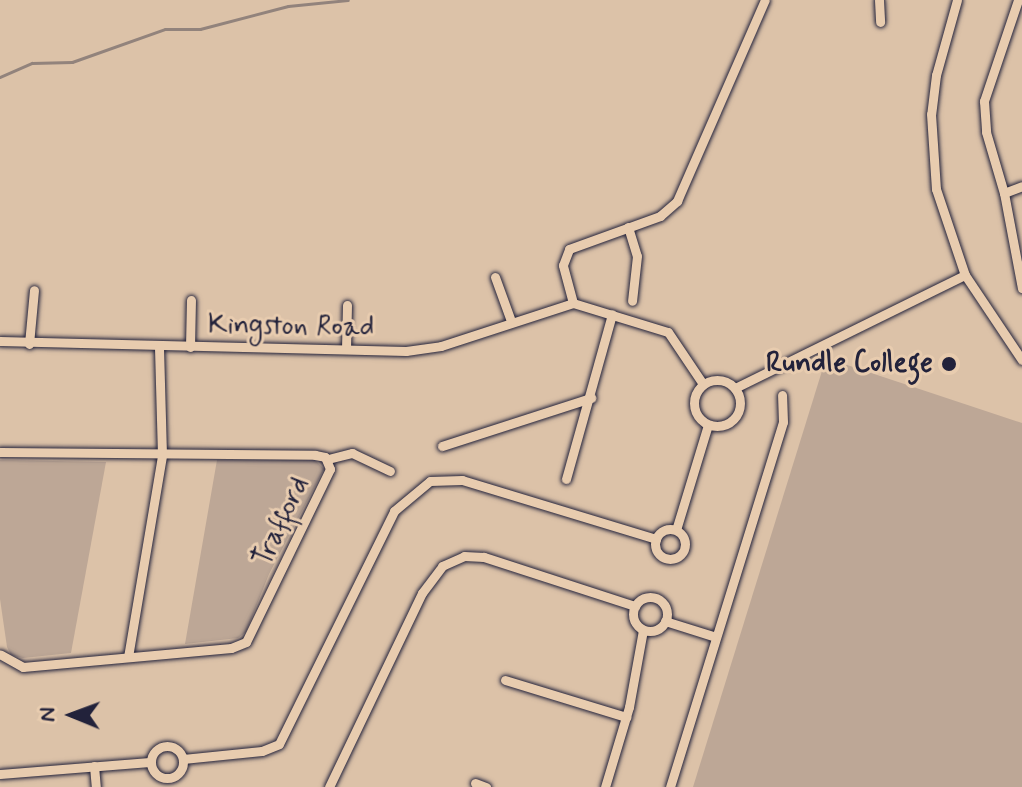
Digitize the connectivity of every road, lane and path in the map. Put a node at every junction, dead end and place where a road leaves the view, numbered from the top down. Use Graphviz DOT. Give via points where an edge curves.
graph roads {
  1 [pos="765,0"];
  2 [pos="879,0"];
  3 [pos="957,0"];
  4 [pos="1018,0"];
  5 [pos="880,22"];
  6 [pos="1022,186"];
  7 [pos="1004,193"];
  8 [pos="628,227"];
  9 [pos="965,275"];
  10 [pos="495,277"];
  11 [pos="1022,288"];
  12 [pos="34,290"];
  13 [pos="191,300"];
  14 [pos="632,301"];
  15 [pos="573,303"];
  16 [pos="347,305"];
  17 [pos="612,314"];
  18 [pos="511,321"];
  19 [pos="0,341"];
  20 [pos="29,344"];
  21 [pos="190,347"];
  22 [pos="159,348"];
  23 [pos="346,349"];
  24 [pos="1022,360"];
  25 [pos="703,384"];
  26 [pos="735,388"];
  27 [pos="782,395"];
  28 [pos="591,398"];
  29 [pos="708,425"];
  30 [pos="442,446"];
  31 [pos="0,452"];
  32 [pos="162,455"];
  33 [pos="328,459"];
  34 [pos="390,471"];
  35 [pos="566,479"];
  36 [pos="676,530"];
  37 [pos="656,539"];
  38 [pos="635,606"];
  39 [pos="665,621"];
  40 [pos="643,630"];
  41 [pos="716,637"];
  42 [pos="0,654"];
  43 [pos="128,657"];
  44 [pos="505,680"];
  45 [pos="626,717"];
  46 [pos="183,759"];
  47 [pos="150,762"];
  48 [pos="94,766"];
  49 [pos="0,774"];
  50 [pos="168,783"];
  51 [pos="475,783"];
  52 [pos="96,787"];
  53 [pos="329,787"];
  54 [pos="486,787"];
  55 [pos="605,787"];
  56 [pos="670,787"];
  1 -- 8 [label="street" via="677,201 660,216"];
  2 -- 5 [label="street"];
  3 -- 9 [label="street" via="931,114 936,189"];
  4 -- 7 [label="street" via="984,101 986,132"];
  6 -- 7 [label="street"];
  7 -- 11 [label="street"];
  8 -- 14 [label="street" via="637,256"];
  8 -- 15 [label="street" via="569,249 563,265"];
  9 -- 24 [label="street"];
  9 -- 26 [label="street"];
  10 -- 18 [label="street"];
  12 -- 20 [label="street"];
  13 -- 21 [label="street"];
  15 -- 17 [label="street"];
  15 -- 18 [label="street, Kingston Road"];
  16 -- 23 [label="street"];
  17 -- 25 [label="street" via="668,332"];
  17 -- 28 [label="street"];
  18 -- 23 [label="street, Kingston Road" via="422,349"];
  19 -- 20 [label="street, Kingston Road"];
  20 -- 22 [label="street, Kingston Road"];
  21 -- 22 [label="street, Kingston Road"];
  21 -- 23 [label="street, Kingston Road"];
  22 -- 32 [label="street"];
  25 -- 26 [label="street" via="724,380"];
  25 -- 29 [label="street" via="694,409"];
  26 -- 29 [label="street" via="740,403 736,417 723,426"];
  27 -- 41 [label="street" via="783,422"];
  28 -- 30 [label="street"];
  28 -- 35 [label="street"];
  29 -- 36 [label="street"];
  31 -- 32 [label="street, Trafford"];
  32 -- 33 [label="street, Trafford"];
  32 -- 43 [label="street"];
  33 -- 34 [label="street" via="352,453"];
  33 -- 43 [label="street, Trafford" via="327,480 246,642 231,648"];
  36 -- 37 [label="street" via="667,529"];
  36 -- 37 [label="street" via="685,541 676,558 662,557"];
  37 -- 46 [label="street" via="462,480 430,481 394,511 279,744 262,751"];
  38 -- 39 [label="street" via="654,598 665,606"];
  38 -- 40 [label="street" via="633,617"];
  38 -- 53 [label="street" via="484,557 464,556 442,566 422,593"];
  39 -- 40 [label="street" via="656,630"];
  39 -- 41 [label="street"];
  40 -- 45 [label="street"];
  41 -- 56 [label="street"];
  42 -- 43 [label="street, Trafford" via="23,667"];
  44 -- 45 [label="street"];
  45 -- 55 [label="street"];
  46 -- 47 [label="street" via="175,747 163,746"];
  46 -- 50 [label="street"];
  47 -- 48 [label="street"];
  47 -- 50 [label="street"];
  48 -- 49 [label="street"];
  48 -- 52 [label="street"];
  51 -- 54 [label="street"];
}
